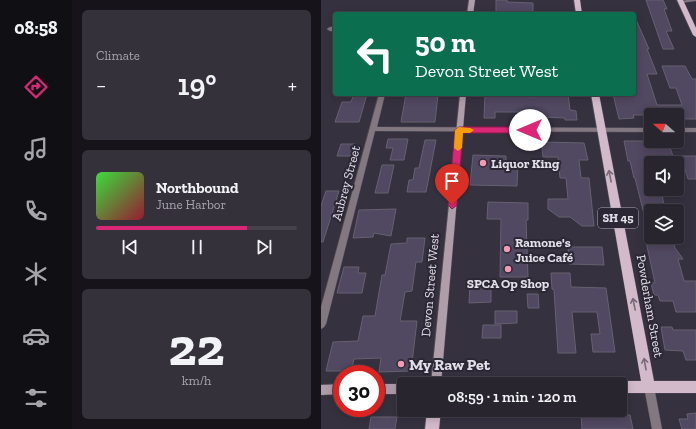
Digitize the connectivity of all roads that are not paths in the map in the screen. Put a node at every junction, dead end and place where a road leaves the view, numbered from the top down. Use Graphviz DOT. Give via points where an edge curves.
graph roads {
  1 [pos="472,0"];
  2 [pos="577,0"];
  3 [pos="695,0"];
  4 [pos="680,1"];
  5 [pos="470,12"];
  6 [pos="579,12"];
  7 [pos="696,35"];
  8 [pos="381,96"];
  9 [pos="463,96"];
  10 [pos="595,96"];
  11 [pos="372,129"];
  12 [pos="459,130"];
  13 [pos="601,130"];
  14 [pos="644,130"];
  15 [pos="684,130"];
  16 [pos="696,130"];
  17 [pos="321,324"];
  18 [pos="437,377"];
  19 [pos="627,387"];
  20 [pos="649,387"];
  21 [pos="696,387"];
  22 [pos="333,389"];
  23 [pos="385,389"];
  24 [pos="397,389"];
  25 [pos="321,390"];
  26 [pos="433,417"];
  27 [pos="432,429"];
  28 [pos="657,429"];
  1 -- 5 [label="street"];
  2 -- 6 [label="main road"];
  3 -- 4 [label="lane"];
  4 -- 7 [label="main road"];
  8 -- 11 [label="street, Aubrey Street"];
  9 -- 12 [label="street, Devon Street West"];
  10 -- 13 [label="main road, Powderham Street / SH 45"];
  11 -- 12 [label="street"];
  11 -- 17 [label="street, Aubrey Street"];
  12 -- 13 [label="street"];
  12 -- 18 [label="street, Devon Street West"];
  13 -- 14 [label="street"];
  20 -- 13 [label="main road, Powderham Street / SH 45, one-way"];
  15 -- 16 [label="street"];
  19 -- 20 [label="main road"];
  20 -- 21 [label="main road"];
  20 -- 28 [label="street, Powderham Street"];
  22 -- 25 [label="street"];
  23 -- 24 [label="street"];
  26 -- 27 [label="main road"];
}
